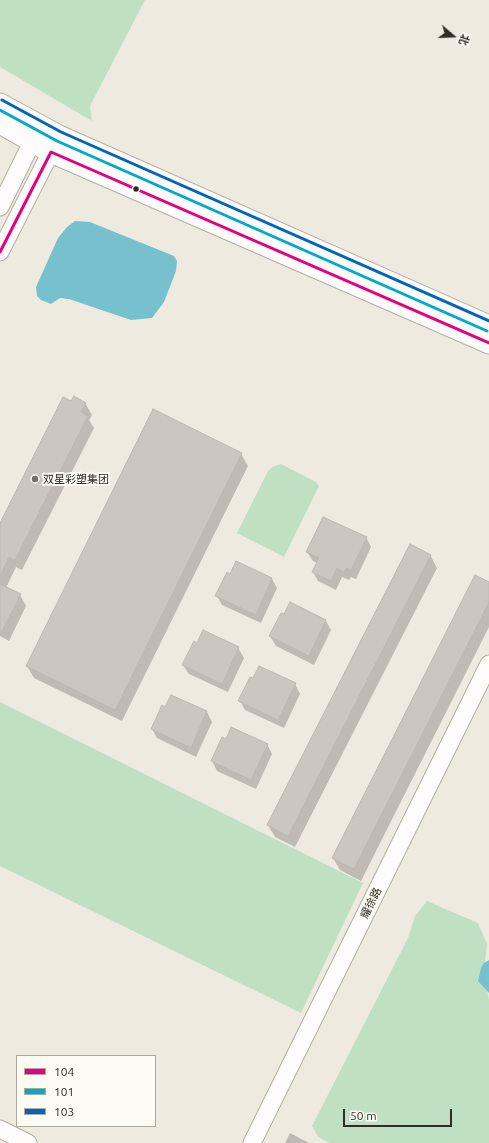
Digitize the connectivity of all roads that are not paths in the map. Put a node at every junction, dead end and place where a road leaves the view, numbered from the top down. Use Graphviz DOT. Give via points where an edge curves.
graph roads {
  1 [pos="0,104"];
  2 [pos="0,124"];
  3 [pos="36,134"];
  4 [pos="55,144"];
  5 [pos="0,207"];
  6 [pos="0,252"];
  7 [pos="489,326"];
  8 [pos="489,343"];
  9 [pos="489,664"];
  10 [pos="0,1129"];
  11 [pos="28,1143"];
  12 [pos="252,1143"];
  1 -- 3 [label="main road"];
  2 -- 3 [label="main road"];
  3 -- 4 [label="main road"];
  3 -- 5 [label="street"];
  4 -- 6 [label="street"];
  4 -- 7 [label="main road"];
  4 -- 8 [label="main road"];
  9 -- 12 [label="street, 耀徐路"];
  10 -- 11 [label="street"];
}
